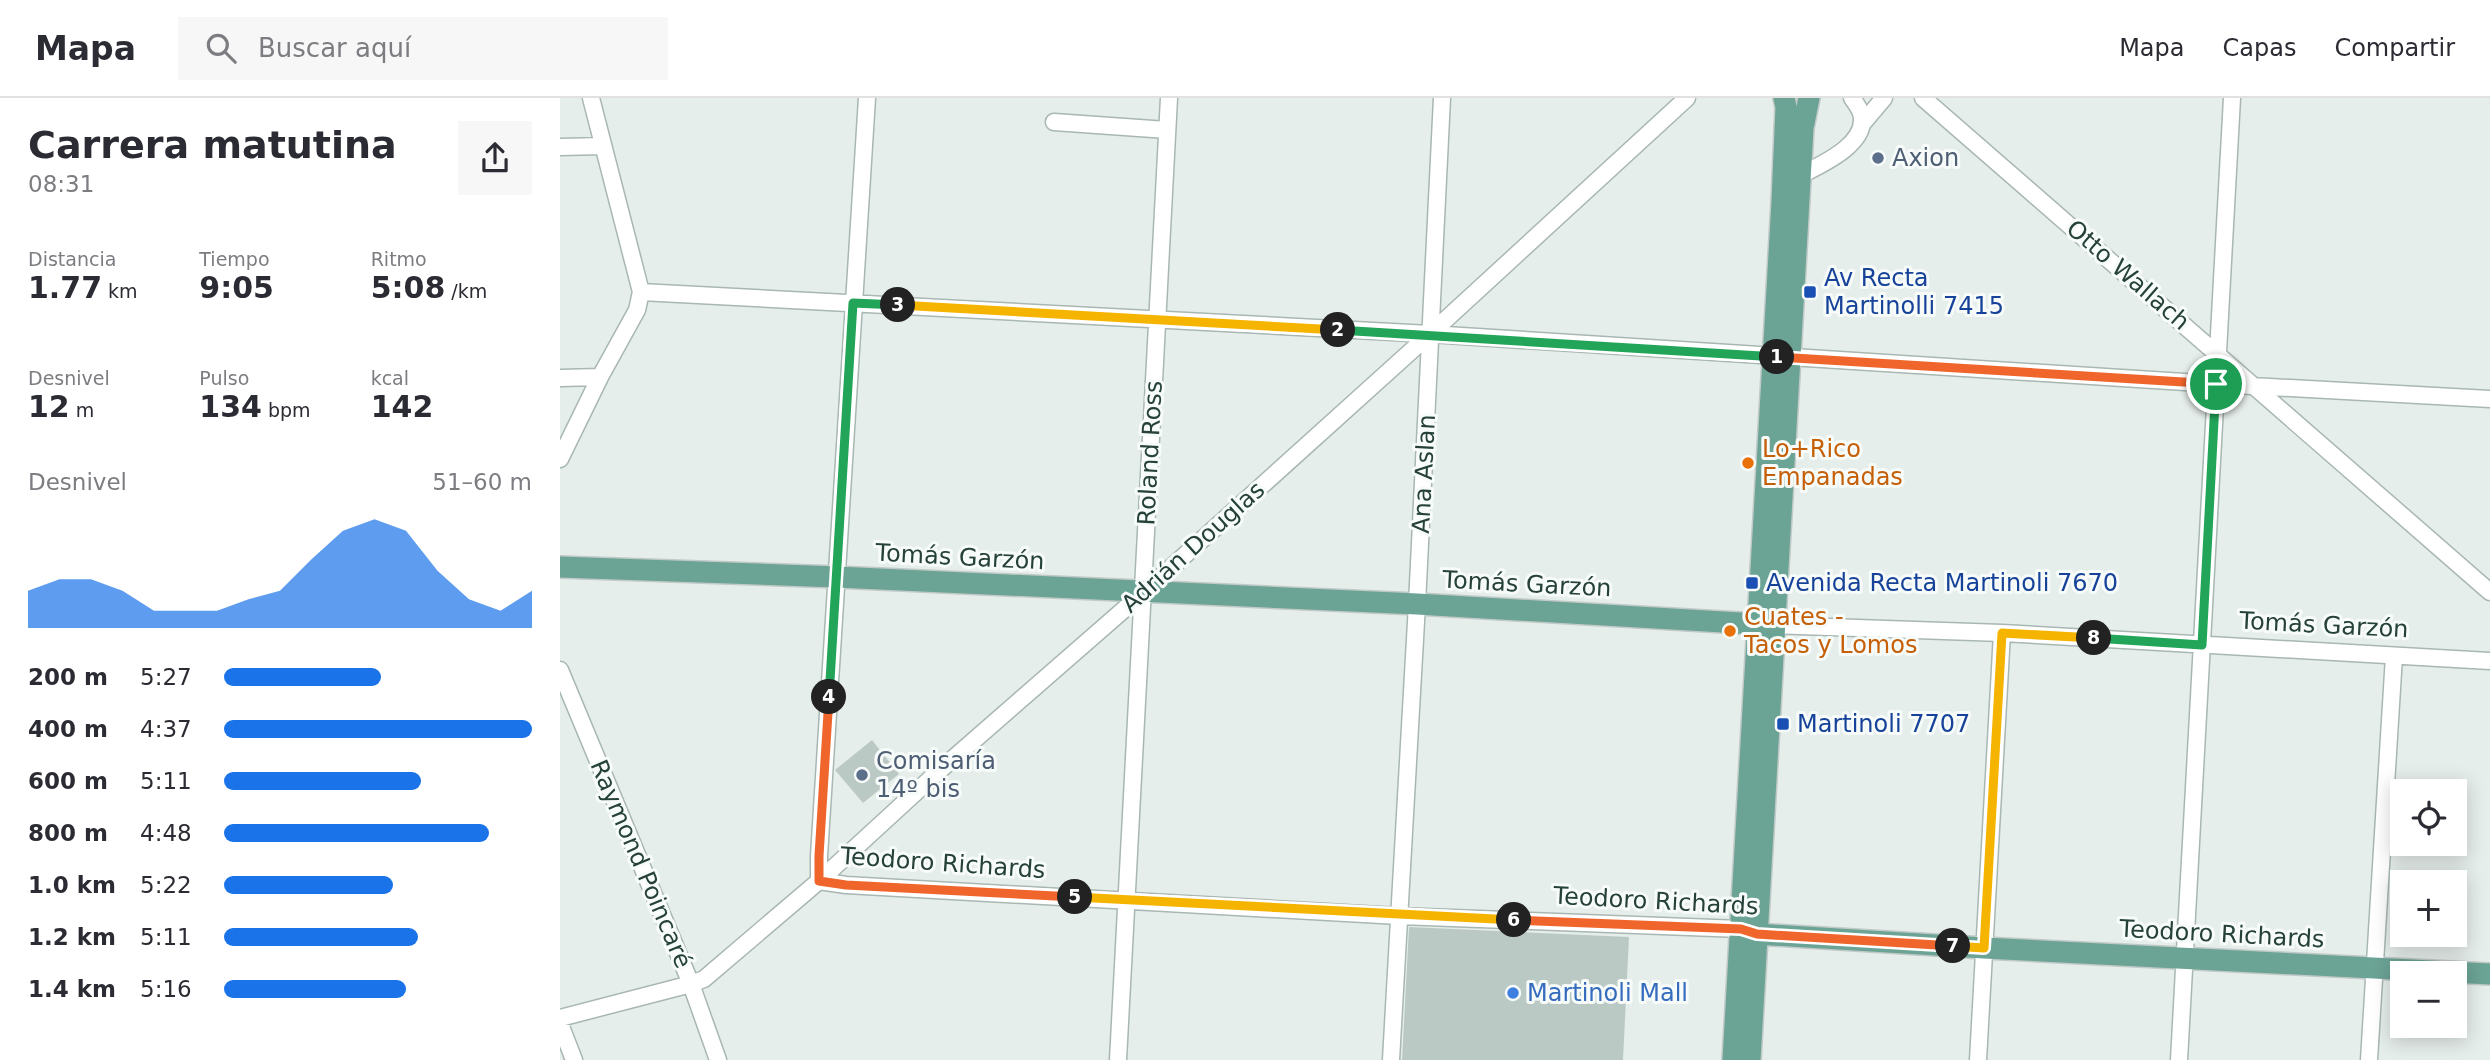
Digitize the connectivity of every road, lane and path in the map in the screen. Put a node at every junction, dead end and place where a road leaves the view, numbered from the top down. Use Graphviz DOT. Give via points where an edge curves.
graph roads {
  1 [pos="591,98"];
  2 [pos="867,98"];
  3 [pos="1169,98"];
  4 [pos="1442,98"];
  5 [pos="1687,98"];
  6 [pos="1784,98"];
  7 [pos="1809,98"];
  8 [pos="1852,98"];
  9 [pos="1884,98"];
  10 [pos="1923,98"];
  11 [pos="2232,98"];
  12 [pos="1054,122"];
  13 [pos="1862,124"];
  14 [pos="1167,130"];
  15 [pos="602,146"];
  16 [pos="560,147"];
  17 [pos="1800,176"];
  18 [pos="641,292"];
  19 [pos="853,303"];
  20 [pos="1156,321"];
  21 [pos="1430,334"];
  22 [pos="2218,353"];
  23 [pos="1780,357"];
  24 [pos="600,377"];
  25 [pos="560,378"];
  26 [pos="2216,384"];
  27 [pos="2255,386"];
  28 [pos="2490,398"];
  29 [pos="560,459"];
  30 [pos="560,567"];
  31 [pos="837,577"];
  32 [pos="1144,592"];
  33 [pos="2490,592"];
  34 [pos="1417,604"];
  35 [pos="1766,624"];
  36 [pos="2002,633"];
  37 [pos="2202,645"];
  38 [pos="2395,656"];
  39 [pos="2490,662"];
  40 [pos="560,670"];
  41 [pos="819,881"];
  42 [pos="1128,900"];
  43 [pos="1399,916"];
  44 [pos="1749,931"];
  45 [pos="1984,948"];
  46 [pos="2184,958"];
  47 [pos="2375,968"];
  48 [pos="2490,974"];
  49 [pos="691,985"];
  50 [pos="560,1018"];
  51 [pos="560,1024"];
  52 [pos="574,1060"];
  53 [pos="718,1060"];
  54 [pos="1118,1060"];
  55 [pos="1391,1060"];
  56 [pos="1733,1060"];
  57 [pos="1750,1060"];
  58 [pos="1978,1060"];
  59 [pos="2179,1060"];
  60 [pos="2369,1060"];
  1 -- 15 [label="street"];
  2 -- 19 [label="street"];
  3 -- 14 [label="street, Roland Ross"];
  4 -- 21 [label="street, Ana Aslan"];
  5 -- 21 [label="street, Adrián Douglas"];
  6 -- 23 [label="main road"];
  7 -- 17 [label="main road" via="1802,128"];
  8 -- 13 [label="street"];
  9 -- 13 [label="street"];
  10 -- 22 [label="street, Otto Wallach"];
  11 -- 22 [label="street"];
  12 -- 14 [label="street"];
  13 -- 17 [label="street" via="1843,152"];
  14 -- 20 [label="street, Roland Ross"];
  15 -- 16 [label="street"];
  15 -- 18 [label="street"];
  17 -- 23 [label="main road"];
  18 -- 19 [label="street"];
  18 -- 24 [label="street" via="637,310"];
  19 -- 20 [label="street"];
  19 -- 31 [label="street"];
  20 -- 21 [label="street"];
  20 -- 32 [label="street, Roland Ross"];
  21 -- 23 [label="street"];
  21 -- 32 [label="street, Adrián Douglas"];
  21 -- 34 [label="street, Ana Aslan"];
  22 -- 26 [label="street"];
  22 -- 27 [label="street, Otto Wallach"];
  23 -- 26 [label="street"];
  23 -- 35 [label="main road"];
  24 -- 25 [label="street"];
  24 -- 29 [label="street"];
  26 -- 27 [label="street"];
  26 -- 37 [label="street"];
  27 -- 28 [label="street"];
  27 -- 33 [label="street, Otto Wallach"];
  30 -- 31 [label="main road, Tomás Garzón"];
  31 -- 32 [label="main road, Tomás Garzón"];
  31 -- 41 [label="street"];
  32 -- 34 [label="main road, Tomás Garzón"];
  32 -- 41 [label="street, Adrián Douglas"];
  32 -- 42 [label="street, Roland Ross"];
  34 -- 35 [label="main road, Tomás Garzón"];
  34 -- 43 [label="street, Ana Aslan"];
  35 -- 36 [label="street, Tomás Garzón"];
  35 -- 44 [label="main road"];
  36 -- 37 [label="street, Tomás Garzón"];
  36 -- 45 [label="street"];
  37 -- 38 [label="street, Tomás Garzón"];
  37 -- 46 [label="street"];
  38 -- 39 [label="street, Tomás Garzón"];
  38 -- 47 [label="street"];
  40 -- 49 [label="street, Raymond Poincaré"];
  41 -- 42 [label="street, Teodoro Richards"];
  41 -- 49 [label="street, Adrián Douglas" via="704,979"];
  42 -- 43 [label="street, Teodoro Richards"];
  42 -- 54 [label="street, Roland Ross"];
  43 -- 44 [label="street, Teodoro Richards"];
  43 -- 55 [label="street, Ana Aslan"];
  44 -- 45 [label="main road, Teodoro Richards"];
  44 -- 56 [label="main road"];
  44 -- 57 [label="main road"];
  45 -- 46 [label="main road, Teodoro Richards"];
  45 -- 58 [label="street"];
  46 -- 47 [label="main road, Teodoro Richards"];
  46 -- 59 [label="street"];
  47 -- 48 [label="main road, Teodoro Richards"];
  47 -- 60 [label="street"];
  49 -- 50 [label="street, Adrián Douglas"];
  49 -- 53 [label="street, Raymond Poincaré"];
  51 -- 52 [label="street"];
}
